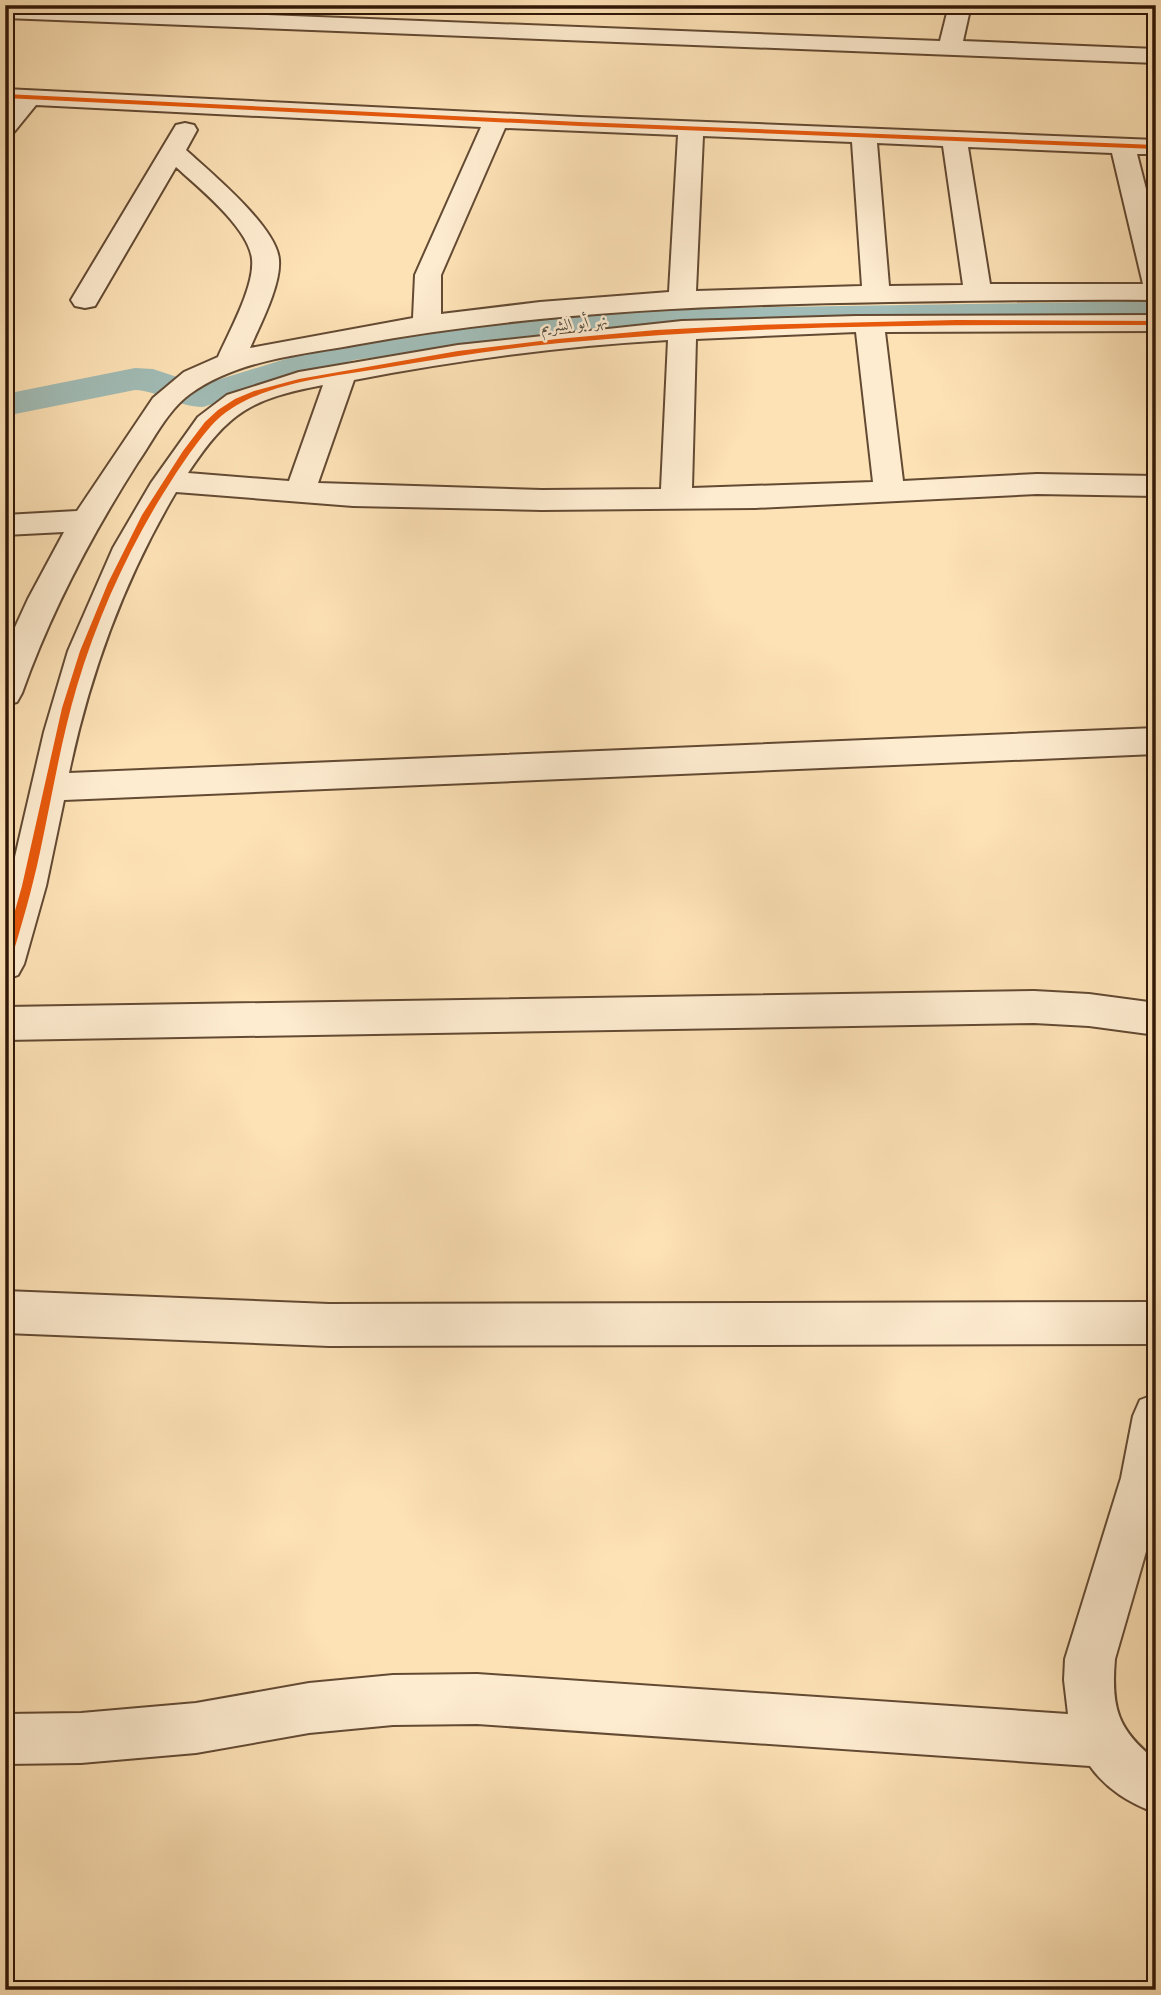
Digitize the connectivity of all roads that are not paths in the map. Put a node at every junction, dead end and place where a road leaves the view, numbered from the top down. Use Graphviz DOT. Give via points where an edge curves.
graph roads {
  1 [pos="400,5"];
  2 [pos="960,5"];
  3 [pos="5,11"];
  4 [pos="391,27"];
  5 [pos="950,48"];
  6 [pos="1156,56"];
  7 [pos="5,96"];
  8 [pos="30,97"];
  9 [pos="200,104"];
  10 [pos="496,120"];
  11 [pos="5,127"];
  12 [pos="691,128"];
  13 [pos="863,135"];
  14 [pos="954,139"];
  15 [pos="1124,146"];
  16 [pos="1156,147"];
  17 [pos="173,151"];
  18 [pos="1156,283"];
  19 [pos="1156,292"];
  20 [pos="978,293"];
  21 [pos="876,294"];
  22 [pos="682,298"];
  23 [pos="85,300"];
  24 [pos="426,322"];
  25 [pos="1156,323"];
  26 [pos="870,325"];
  27 [pos="682,330"];
  28 [pos="230,362"];
  29 [pos="342,373"];
  30 [pos="169,481"];
  31 [pos="1156,486"];
  32 [pos="889,490"];
  33 [pos="300,492"];
  34 [pos="676,499"];
  35 [pos="84,521"];
  36 [pos="5,525"];
  37 [pos="5,693"];
  38 [pos="1156,741"];
  39 [pos="49,787"];
  40 [pos="5,964"];
  41 [pos="1156,1019"];
  42 [pos="5,1024"];
  43 [pos="5,1312"];
  44 [pos="1156,1323"];
  45 [pos="1156,1416"];
  46 [pos="5,1739"];
  47 [pos="1104,1742"];
  48 [pos="1156,1788"];
  1 -- 4 [label="street"];
  2 -- 5 [label="street"];
  3 -- 4 [label="street"];
  4 -- 5 [label="street"];
  5 -- 6 [label="street"];
  7 -- 8 [label="street"];
  8 -- 9 [label="street"];
  8 -- 11 [label="street"];
  9 -- 10 [label="street"];
  9 -- 17 [label="street"];
  10 -- 12 [label="street"];
  10 -- 24 [label="street" via="428,275"];
  12 -- 13 [label="street"];
  12 -- 22 [label="street"];
  13 -- 14 [label="street"];
  13 -- 21 [label="street"];
  14 -- 15 [label="street"];
  14 -- 20 [label="street"];
  15 -- 16 [label="street"];
  15 -- 18 [label="street"];
  17 -- 23 [label="street"];
  17 -- 28 [label="street" via="256,233 265,252 264,274"];
  19 -- 20 [label="street"];
  20 -- 21 [label="street"];
  21 -- 22 [label="street"];
  22 -- 24 [label="street"];
  24 -- 28 [label="street"];
  25 -- 26 [label="street"];
  26 -- 27 [label="street"];
  26 -- 32 [label="street"];
  27 -- 29 [label="street" via="548,340"];
  27 -- 34 [label="street"];
  28 -- 35 [label="street" via="193,379 162,404"];
  29 -- 30 [label="street" via="235,402 208,424"];
  29 -- 33 [label="street"];
  30 -- 33 [label="street"];
  30 -- 39 [label="street" via="140,528 93,629 74,682"];
  31 -- 32 [label="street" via="1037,484"];
  32 -- 34 [label="street"];
  33 -- 34 [label="street" via="447,499"];
  35 -- 36 [label="street"];
  35 -- 37 [label="street" via="37,611"];
  38 -- 39 [label="street"];
  39 -- 40 [label="street"];
  41 -- 42 [label="street" via="1034,1007"];
  43 -- 44 [label="street" via="329,1325"];
  45 -- 47 [label="street" via="1144,1478 1090,1659 1086,1686 1091,1715"];
  46 -- 47 [label="street" via="196,1728 309,1708 393,1700 477,1699"];
  47 -- 48 [label="street" via="1121,1764"];
}
